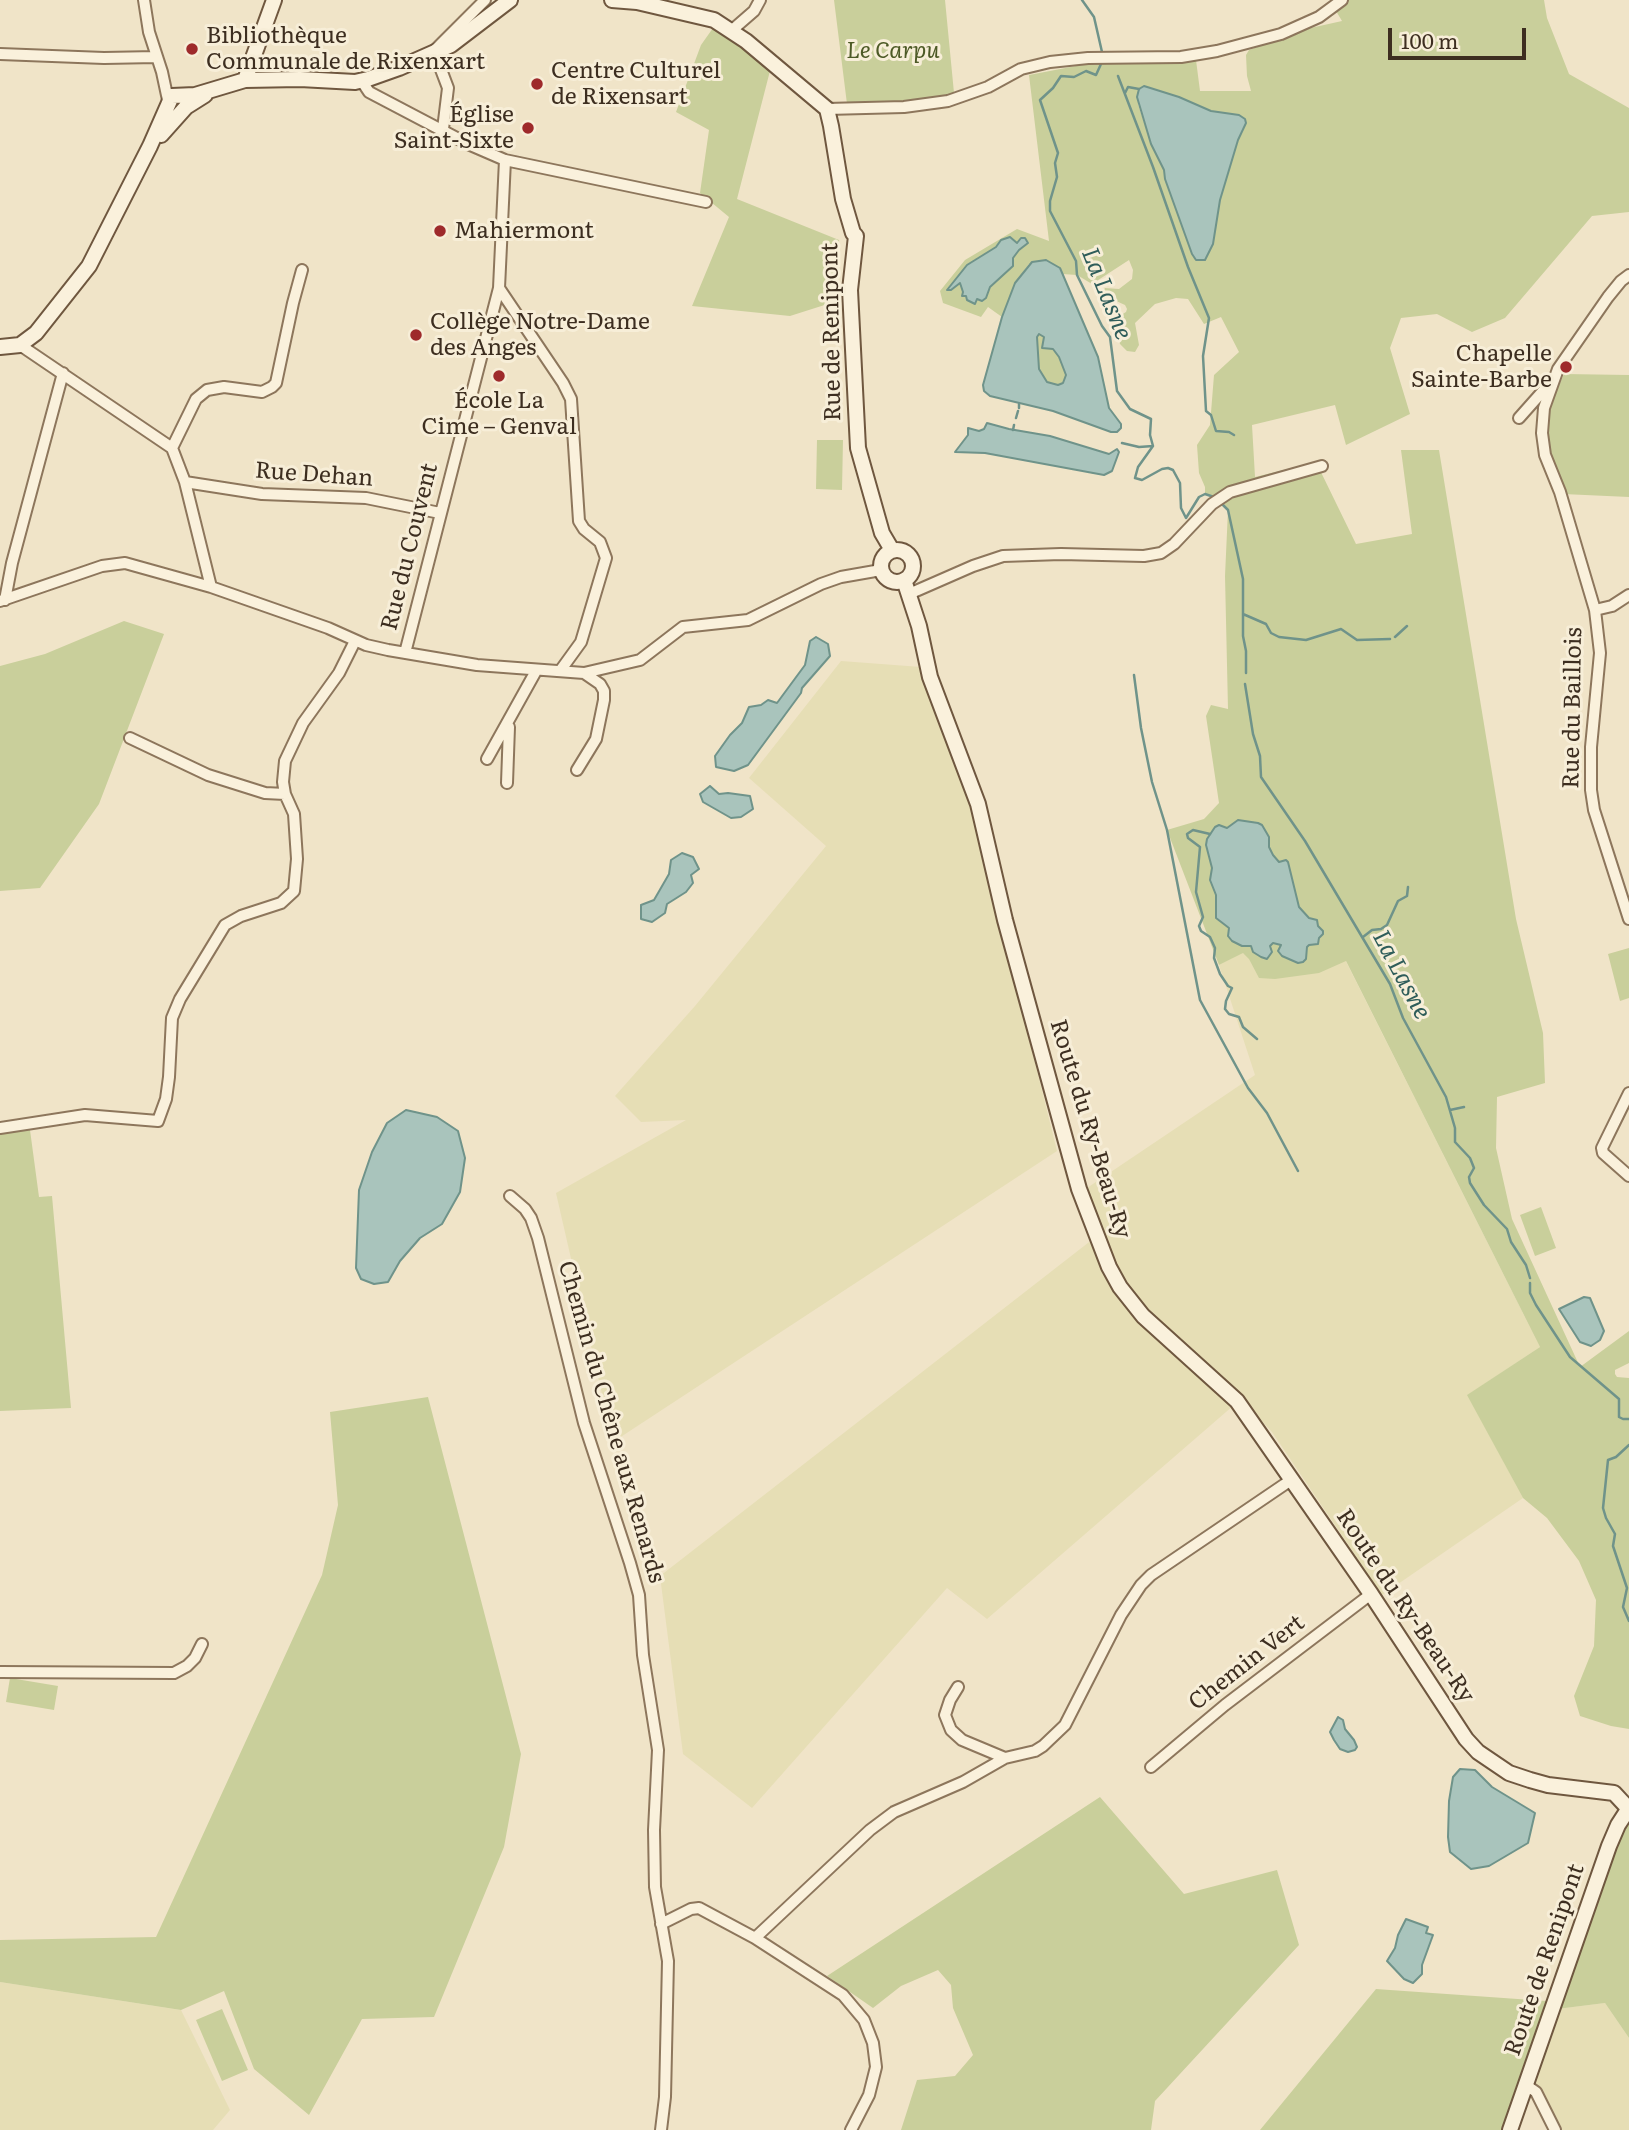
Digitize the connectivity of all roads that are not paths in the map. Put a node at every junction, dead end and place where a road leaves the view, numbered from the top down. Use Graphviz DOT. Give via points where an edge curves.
graph roads {
  1 [pos="144,0"];
  2 [pos="274,0"];
  3 [pos="485,0"];
  4 [pos="510,0"];
  5 [pos="612,0"];
  6 [pos="760,0"];
  7 [pos="1342,0"];
  8 [pos="731,31"];
  9 [pos="434,51"];
  10 [pos="0,54"];
  11 [pos="156,57"];
  12 [pos="244,80"];
  13 [pos="361,80"];
  14 [pos="177,103"];
  15 [pos="827,109"];
  16 [pos="443,129"];
  17 [pos="505,160"];
  18 [pos="706,202"];
  19 [pos="302,270"];
  20 [pos="1629,275"];
  21 [pos="499,288"];
  22 [pos="20,345"];
  23 [pos="0,347"];
  24 [pos="63,373"];
  25 [pos="1555,378"];
  26 [pos="1518,418"];
  27 [pos="172,448"];
  28 [pos="1322,466"];
  29 [pos="185,482"];
  30 [pos="440,513"];
  31 [pos="892,550"];
  32 [pos="881,570"];
  33 [pos="211,587"];
  34 [pos="907,587"];
  35 [pos="1629,595"];
  36 [pos="3,601"];
  37 [pos="1595,610"];
  38 [pos="355,641"];
  39 [pos="405,653"];
  40 [pos="536,671"];
  41 [pos="560,671"];
  42 [pos="584,673"];
  43 [pos="510,721"];
  44 [pos="130,738"];
  45 [pos="487,759"];
  46 [pos="577,770"];
  47 [pos="507,783"];
  48 [pos="285,794"];
  49 [pos="1629,919"];
  50 [pos="1629,1093"];
  51 [pos="0,1128"];
  52 [pos="1629,1176"];
  53 [pos="510,1196"];
  54 [pos="1291,1480"];
  55 [pos="1371,1594"];
  56 [pos="202,1644"];
  57 [pos="0,1672"];
  58 [pos="958,1687"];
  59 [pos="1005,1758"];
  60 [pos="1151,1767"];
  61 [pos="1629,1808"];
  62 [pos="662,1924"];
  63 [pos="755,1938"];
  64 [pos="1527,2085"];
  65 [pos="661,2130"];
  66 [pos="851,2130"];
  67 [pos="1510,2130"];
  68 [pos="1555,2130"];
  1 -- 11 [label="street"];
  2 -- 12 [label="street"];
  3 -- 9 [label="street"];
  4 -- 9 [label="street" via="451,45"];
  5 -- 8 [label="street" via="714,20"];
  6 -- 8 [label="street"];
  7 -- 15 [label="street" via="1319,17 1242,46 1181,57 1088,58 1021,69 948,101"];
  8 -- 15 [label="street"];
  9 -- 13 [label="street"];
  9 -- 16 [label="street" via="448,88"];
  10 -- 11 [label="street"];
  11 -- 14 [label="street"];
  12 -- 13 [label="street"];
  12 -- 14 [label="street"];
  13 -- 16 [label="street" via="369,92"];
  14 -- 22 [label="street" via="89,267 36,333"];
  15 -- 31 [label="street, Rue de Renipont" via="843,199 856,236 850,290 858,448 882,533"];
  16 -- 17 [label="street"];
  17 -- 18 [label="street"];
  17 -- 21 [label="street, Rue du Couvent"];
  19 -- 27 [label="street" via="276,383 262,392 224,387 206,390 196,400"];
  20 -- 25 [label="street, Rue du Baillois" via="1614,289"];
  21 -- 30 [label="street, Rue du Couvent"];
  21 -- 41 [label="street" via="571,399 579,521 600,542 606,558 581,642"];
  22 -- 23 [label="street"];
  22 -- 24 [label="street"];
  24 -- 27 [label="street"];
  24 -- 36 [label="street"];
  25 -- 26 [label="street"];
  25 -- 37 [label="street, Rue du Baillois" via="1544,408 1543,444"];
  27 -- 29 [label="street"];
  28 -- 34 [label="street" via="1230,492 1161,554 1003,556"];
  29 -- 30 [label="street, Rue Dehan" via="262,494 366,498"];
  29 -- 33 [label="street"];
  30 -- 39 [label="street, Rue du Couvent"];
  31 -- 32 [label="street" via="883,558"];
  31 -- 34 [label="street" via="903,550 911,557 914,568"];
  32 -- 34 [label="street" via="891,581"];
  32 -- 42 [label="street" via="821,583 748,620 683,627 640,660"];
  33 -- 36 [label="street" via="119,563"];
  33 -- 38 [label="street"];
  34 -- 54 [label="street, Route du Ry-Beau-Ry" via="930,677 978,804 1079,1189 1110,1267 1143,1316 1237,1401"];
  35 -- 37 [label="street"];
  37 -- 49 [label="street, Rue du Baillois" via="1600,653 1591,790"];
  38 -- 39 [label="street"];
  38 -- 48 [label="street" via="290,746 283,772"];
  39 -- 40 [label="street"];
  40 -- 41 [label="street"];
  40 -- 43 [label="street"];
  41 -- 42 [label="street"];
  42 -- 46 [label="street" via="600,684 604,700 596,739"];
  43 -- 45 [label="street"];
  43 -- 47 [label="street"];
  44 -- 48 [label="street" via="208,775 265,793"];
  48 -- 51 [label="street" via="294,814 297,859 293,891 281,904 225,925 180,999 172,1018 169,1077 158,1121 85,1115"];
  50 -- 52 [label="street" via="1602,1148"];
  53 -- 62 [label="street, Chemin du Chêne aux Renards" via="525,1209 538,1238 584,1423 636,1583 658,1750 654,1875"];
  54 -- 55 [label="street, Route du Ry-Beau-Ry"];
  54 -- 59 [label="street" via="1151,1575 1130,1599 1065,1725 1035,1751"];
  55 -- 60 [label="street, Chemin Vert"];
  55 -- 61 [label="street, Route du Ry-Beau-Ry" via="1478,1752 1509,1773 1548,1785 1614,1793"];
  56 -- 57 [label="street" via="195,1658 174,1674"];
  58 -- 59 [label="street" via="945,1715 951,1730 962,1740"];
  59 -- 63 [label="street" via="894,1812"];
  61 -- 64 [label="street, Route de Renipont" via="1609,1846"];
  62 -- 63 [label="street" via="696,1908"];
  62 -- 65 [label="street, Chemin du Chêne aux Renards" via="668,1987"];
  63 -- 66 [label="street" via="843,1995 864,2020 876,2067 869,2095"];
  64 -- 67 [label="street, Route de Renipont"];
  64 -- 68 [label="street" via="1536,2092"];
}
